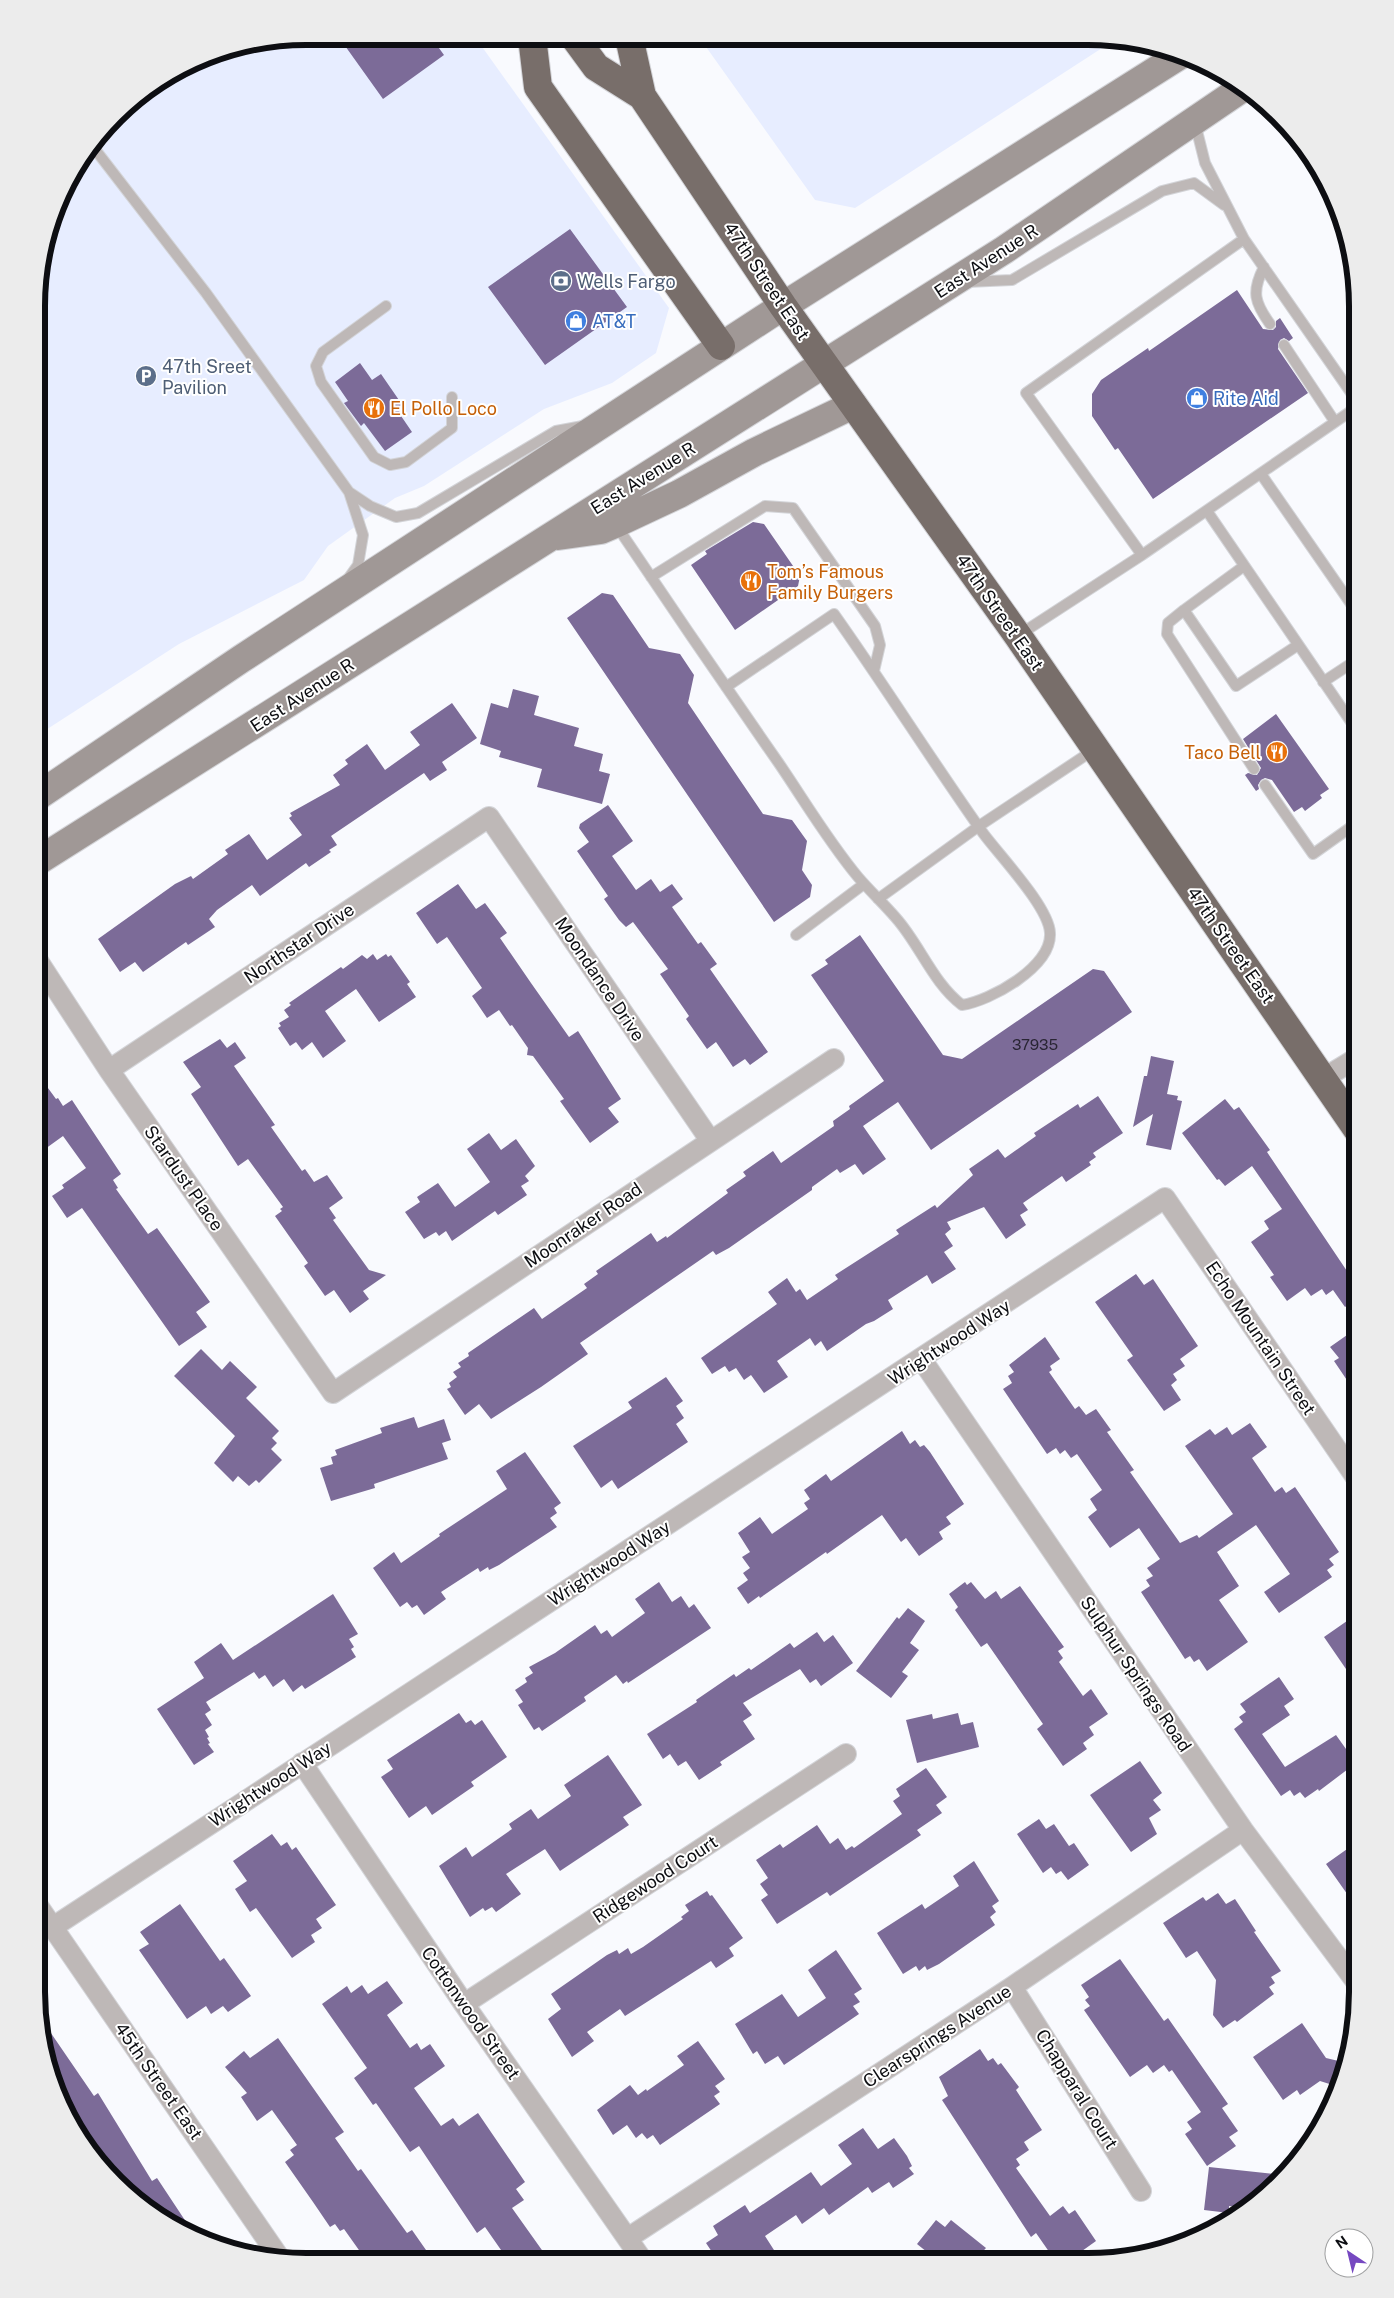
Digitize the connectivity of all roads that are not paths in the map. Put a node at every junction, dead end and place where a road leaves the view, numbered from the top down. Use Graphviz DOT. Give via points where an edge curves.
graph roads {
  1 [pos="533,45"];
  2 [pos="580,45"];
  3 [pos="631,45"];
  4 [pos="1173,59"];
  5 [pos="1238,92"];
  6 [pos="642,96"];
  7 [pos="1195,123"];
  8 [pos="96,151"];
  9 [pos="1225,205"];
  10 [pos="1244,239"];
  11 [pos="1264,267"];
  12 [pos="955,282"];
  13 [pos="386,306"];
  14 [pos="782,306"];
  15 [pos="1270,324"];
  16 [pos="1284,344"];
  17 [pos="721,346"];
  18 [pos="824,365"];
  19 [pos="1349,390"];
  20 [pos="452,397"];
  21 [pos="853,405"];
  22 [pos="1349,412"];
  23 [pos="605,421"];
  24 [pos="1335,422"];
  25 [pos="1261,474"];
  26 [pos="349,492"];
  27 [pos="1206,511"];
  28 [pos="608,514"];
  29 [pos="1142,555"];
  30 [pos="1244,566"];
  31 [pos="651,577"];
  32 [pos="334,598"];
  33 [pos="1349,601"];
  34 [pos="1184,610"];
  35 [pos="1018,636"];
  36 [pos="1298,646"];
  37 [pos="1349,665"];
  38 [pos="874,671"];
  39 [pos="1324,682"];
  40 [pos="726,687"];
  41 [pos="1349,719"];
  42 [pos="1096,748"];
  43 [pos="1254,769"];
  44 [pos="1265,785"];
  45 [pos="45,791"];
  46 [pos="489,817"];
  47 [pos="979,826"];
  48 [pos="1349,828"];
  49 [pos="45,857"];
  50 [pos="864,884"];
  51 [pos="878,899"];
  52 [pos="796,935"];
  53 [pos="45,972"];
  54 [pos="834,1058"];
  55 [pos="1349,1063"];
  56 [pos="109,1070"];
  57 [pos="1324,1078"];
  58 [pos="1349,1116"];
  59 [pos="710,1140"];
  60 [pos="1165,1198"];
  61 [pos="922,1360"];
  62 [pos="333,1393"];
  63 [pos="1349,1467"];
  64 [pos="846,1754"];
  65 [pos="302,1763"];
  66 [pos="1243,1830"];
  67 [pos="45,1916"];
  68 [pos="53,1927"];
  69 [pos="1349,1972"];
  70 [pos="1012,1987"];
  71 [pos="464,2004"];
  72 [pos="1142,2191"];
  73 [pos="628,2238"];
  74 [pos="275,2251"];
  75 [pos="638,2253"];
  1 -- 17 [label="highway" via="538,87"];
  2 -- 6 [label="highway, 47th Street East" via="596,67"];
  3 -- 6 [label="highway, 47th Street East"];
  4 -- 14 [label="main road"];
  5 -- 7 [label="main road, East Avenue R"];
  6 -- 14 [label="highway, 47th Street East"];
  7 -- 9 [label="lane" via="1205,163"];
  7 -- 12 [label="main road, East Avenue R"];
  8 -- 26 [label="lane" via="206,293"];
  9 -- 10 [label="lane"];
  9 -- 12 [label="lane" via="1194,183 1162,191 1012,280"];
  10 -- 11 [label="lane"];
  10 -- 29 [label="lane" via="1026,393"];
  11 -- 15 [label="lane" via="1258,279 1257,305"];
  11 -- 19 [label="lane"];
  12 -- 18 [label="main road, East Avenue R"];
  13 -- 20 [label="lane" via="323,352 316,366 321,382 374,457 390,465 406,462 431,445 452,428"];
  14 -- 17 [label="main road"];
  14 -- 18 [label="highway, 47th Street East"];
  16 -- 24 [label="lane"];
  17 -- 23 [label="main road"];
  18 -- 21 [label="highway, 47th Street East"];
  18 -- 28 [label="main road, East Avenue R"];
  21 -- 28 [label="main road" via="755,452 679,494"];
  21 -- 35 [label="highway, 47th Street East"];
  22 -- 24 [label="lane"];
  23 -- 26 [label="lane" via="556,431 418,513 396,517"];
  23 -- 32 [label="main road"];
  24 -- 25 [label="lane"];
  25 -- 27 [label="lane"];
  25 -- 33 [label="lane"];
  26 -- 32 [label="lane" via="363,535 358,565"];
  27 -- 29 [label="lane"];
  27 -- 30 [label="lane"];
  28 -- 31 [label="lane"];
  28 -- 49 [label="main road, East Avenue R" via="549,537"];
  29 -- 35 [label="lane"];
  30 -- 34 [label="lane"];
  30 -- 36 [label="lane"];
  31 -- 38 [label="lane" via="765,506 793,508 875,626 880,645"];
  31 -- 40 [label="lane"];
  32 -- 45 [label="main road"];
  34 -- 36 [label="lane" via="1236,686"];
  34 -- 43 [label="lane" via="1168,623 1167,634"];
  35 -- 42 [label="highway, 47th Street East"];
  36 -- 39 [label="lane"];
  37 -- 39 [label="lane"];
  38 -- 40 [label="lane" via="834,614"];
  38 -- 47 [label="lane"];
  39 -- 41 [label="lane"];
  40 -- 50 [label="lane"];
  42 -- 47 [label="lane"];
  42 -- 57 [label="highway, 47th Street East"];
  44 -- 48 [label="lane" via="1313,854"];
  46 -- 56 [label="street, Northstar Drive"];
  46 -- 59 [label="street, Moondance Drive"];
  47 -- 51 [label="lane"];
  47 -- 51 [label="lane" via="1044,915 1050,934 1044,955 1027,973 976,1003 962,1005 947,994 897,919"];
  50 -- 51 [label="lane"];
  50 -- 52 [label="lane"];
  53 -- 56 [label="street, Stardust Place"];
  54 -- 59 [label="street, Moonraker Road"];
  55 -- 57 [label="street"];
  56 -- 62 [label="street, Stardust Place"];
  57 -- 58 [label="highway, 47th Street East"];
  59 -- 62 [label="street, Moonraker Road"];
  60 -- 61 [label="street, Wrightwood Way"];
  60 -- 63 [label="street, Echo Mountain Street"];
  61 -- 65 [label="street, Wrightwood Way"];
  61 -- 66 [label="street, Sulphur Springs Road"];
  64 -- 71 [label="street, Ridgewood Court"];
  65 -- 68 [label="street, Wrightwood Way"];
  65 -- 71 [label="street, Cottonwood Street"];
  66 -- 69 [label="street, Sulphur Springs Road"];
  66 -- 70 [label="street, Clearsprings Avenue"];
  67 -- 68 [label="street, 45th Street East"];
  68 -- 74 [label="street, 45th Street East"];
  70 -- 72 [label="street, Chapparal Court"];
  70 -- 73 [label="street, Clearsprings Avenue"];
  71 -- 73 [label="street, Cottonwood Street"];
  73 -- 75 [label="street, Cottonwood Street"];
}
